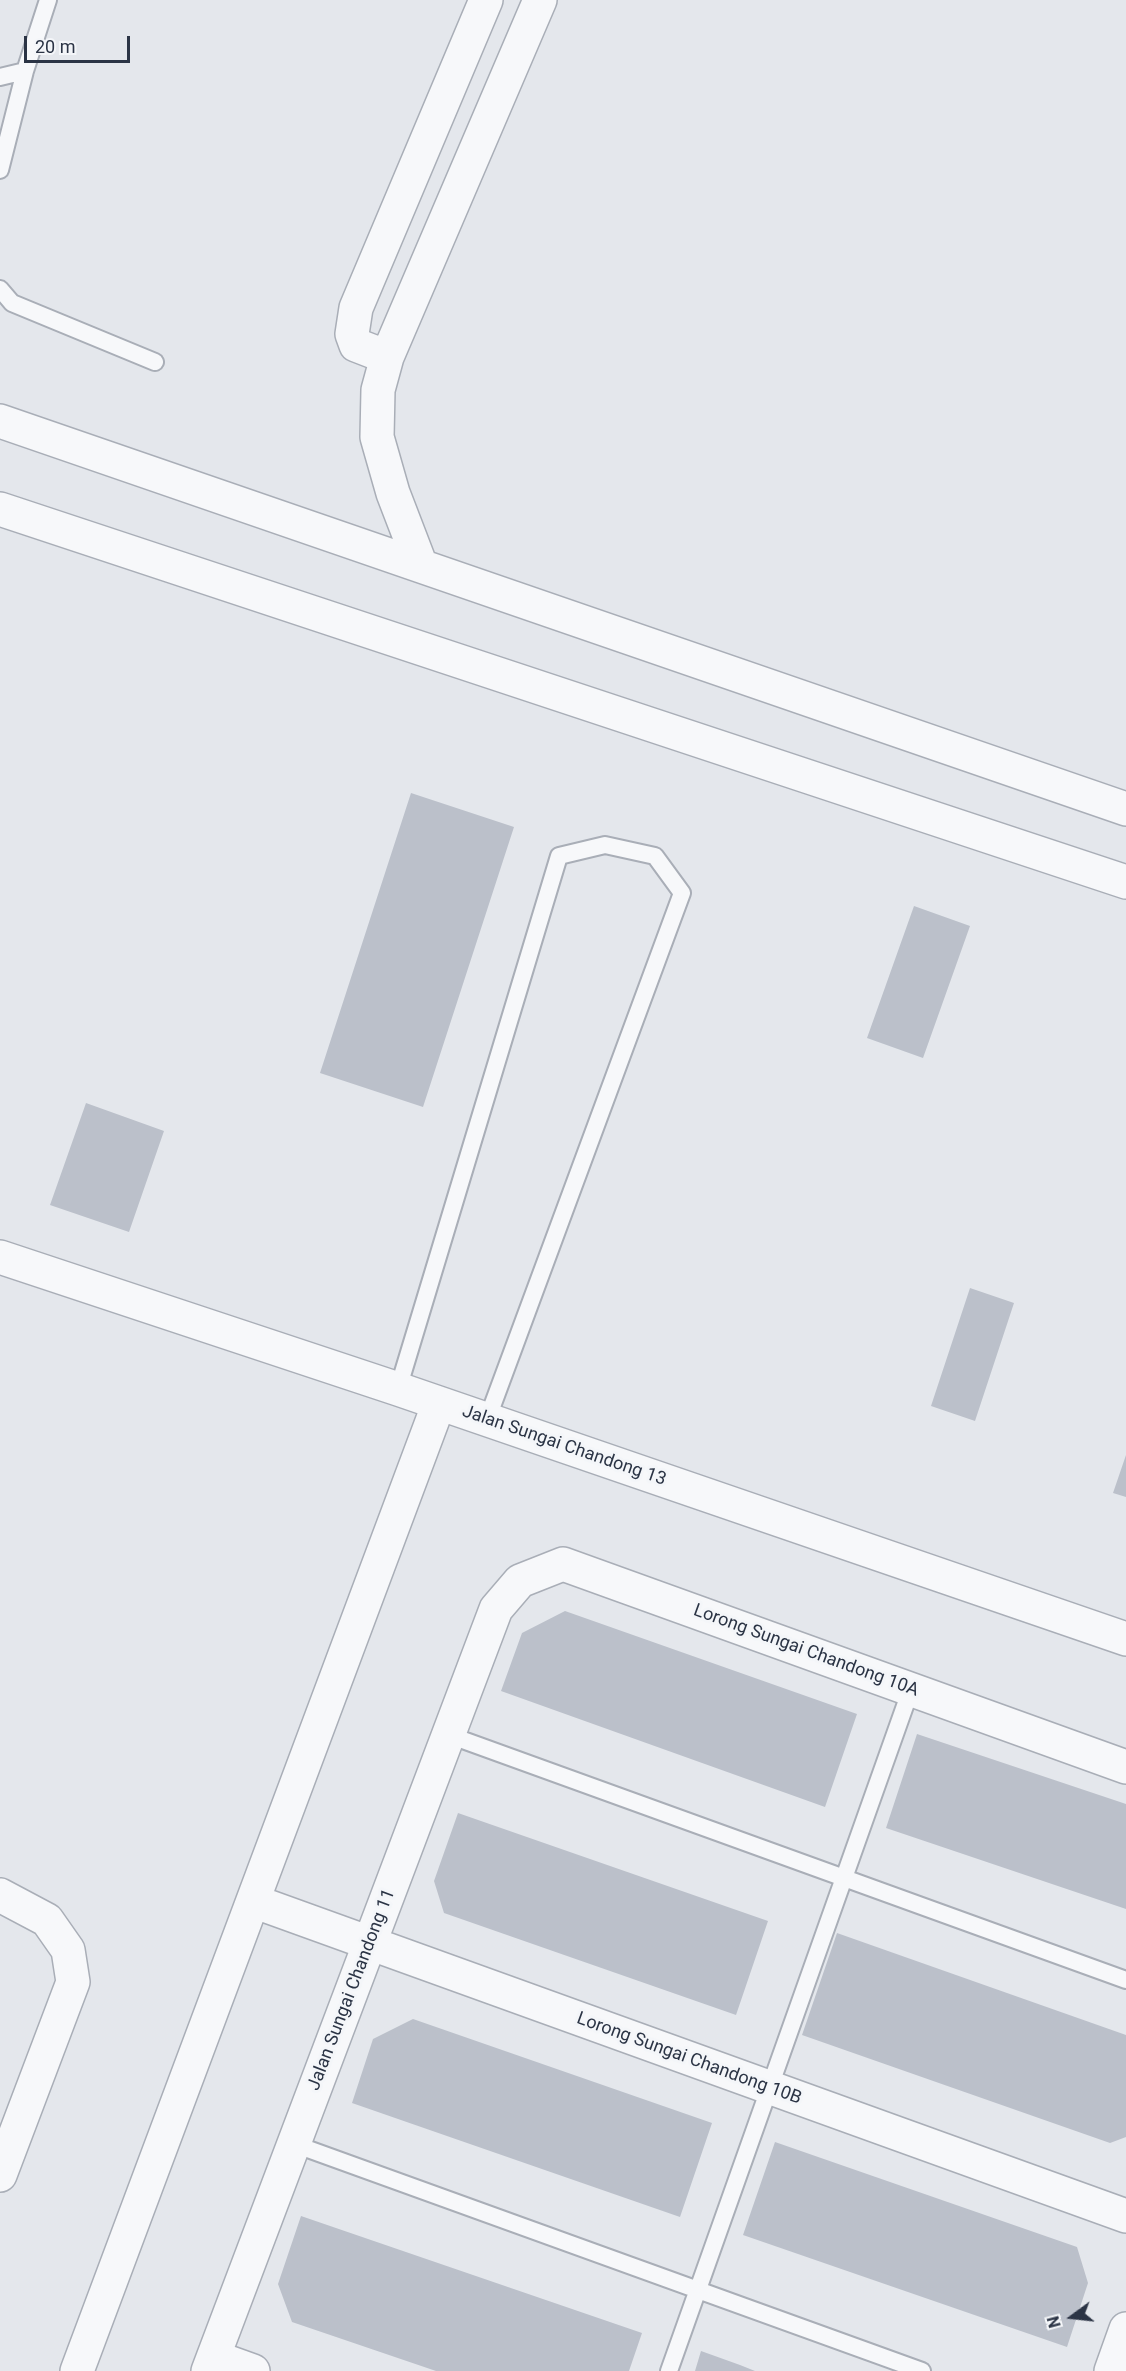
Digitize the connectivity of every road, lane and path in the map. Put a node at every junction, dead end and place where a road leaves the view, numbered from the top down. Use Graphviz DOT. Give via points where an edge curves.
graph roads {
  1 [pos="48,0"];
  2 [pos="486,0"];
  3 [pos="540,0"];
  4 [pos="25,71"];
  5 [pos="0,77"];
  6 [pos="0,170"];
  7 [pos="0,289"];
  8 [pos="387,357"];
  9 [pos="155,362"];
  10 [pos="0,421"];
  11 [pos="0,508"];
  12 [pos="420,566"];
  13 [pos="1126,809"];
  14 [pos="1126,882"];
  15 [pos="0,1257"];
  16 [pos="398,1389"];
  17 [pos="439,1403"];
  18 [pos="487,1420"];
  19 [pos="496,1609"];
  20 [pos="1126,1639"];
  21 [pos="911,1689"];
  22 [pos="448,1735"];
  23 [pos="1126,1767"];
  24 [pos="844,1878"];
  25 [pos="0,1895"];
  26 [pos="253,1901"];
  27 [pos="370,1943"];
  28 [pos="1126,1980"];
  29 [pos="769,2088"];
  30 [pos="294,2144"];
  31 [pos="0,2175"];
  32 [pos="1126,2216"];
  33 [pos="698,2290"];
  34 [pos="1126,2329"];
  35 [pos="211,2364"];
  36 [pos="77,2371"];
  37 [pos="252,2371"];
  38 [pos="669,2371"];
  39 [pos="922,2371"];
  40 [pos="1111,2371"];
  1 -- 4 [label="lane"];
  2 -- 8 [label="street" via="356,308 351,334 356,345"];
  3 -- 8 [label="street"];
  4 -- 5 [label="lane"];
  4 -- 6 [label="lane"];
  7 -- 9 [label="lane" via="12,303"];
  8 -- 12 [label="street" via="378,390 377,437"];
  10 -- 12 [label="street"];
  11 -- 14 [label="street"];
  12 -- 13 [label="street"];
  15 -- 16 [label="street, Jalan Sungai Chandong 13"];
  16 -- 17 [label="street, Jalan Sungai Chandong 13"];
  16 -- 18 [label="lane" via="560,856 604,845 655,856 682,892"];
  17 -- 18 [label="street, Jalan Sungai Chandong 13"];
  17 -- 26 [label="street"];
  18 -- 20 [label="street, Jalan Sungai Chandong 13"];
  19 -- 21 [label="street, Lorong Sungai Chandong 10A" via="520,1581 563,1564"];
  19 -- 22 [label="street, Jalan Sungai Chandong 11"];
  21 -- 23 [label="street, Lorong Sungai Chandong 10A"];
  21 -- 24 [label="lane"];
  22 -- 24 [label="lane"];
  22 -- 27 [label="street, Jalan Sungai Chandong 11"];
  24 -- 28 [label="lane"];
  24 -- 29 [label="lane"];
  25 -- 31 [label="street" via="47,1920 68,1950 73,1982"];
  26 -- 27 [label="street, Lorong Sungai Chandong 10B"];
  26 -- 36 [label="street"];
  27 -- 29 [label="street, Lorong Sungai Chandong 10B"];
  27 -- 30 [label="street, Jalan Sungai Chandong 11"];
  29 -- 32 [label="street, Lorong Sungai Chandong 10B"];
  29 -- 33 [label="lane"];
  30 -- 33 [label="lane"];
  30 -- 35 [label="street, Jalan Sungai Chandong 11"];
  33 -- 38 [label="lane"];
  33 -- 39 [label="lane"];
  34 -- 40 [label="street"];
  35 -- 37 [label="street"];
}
